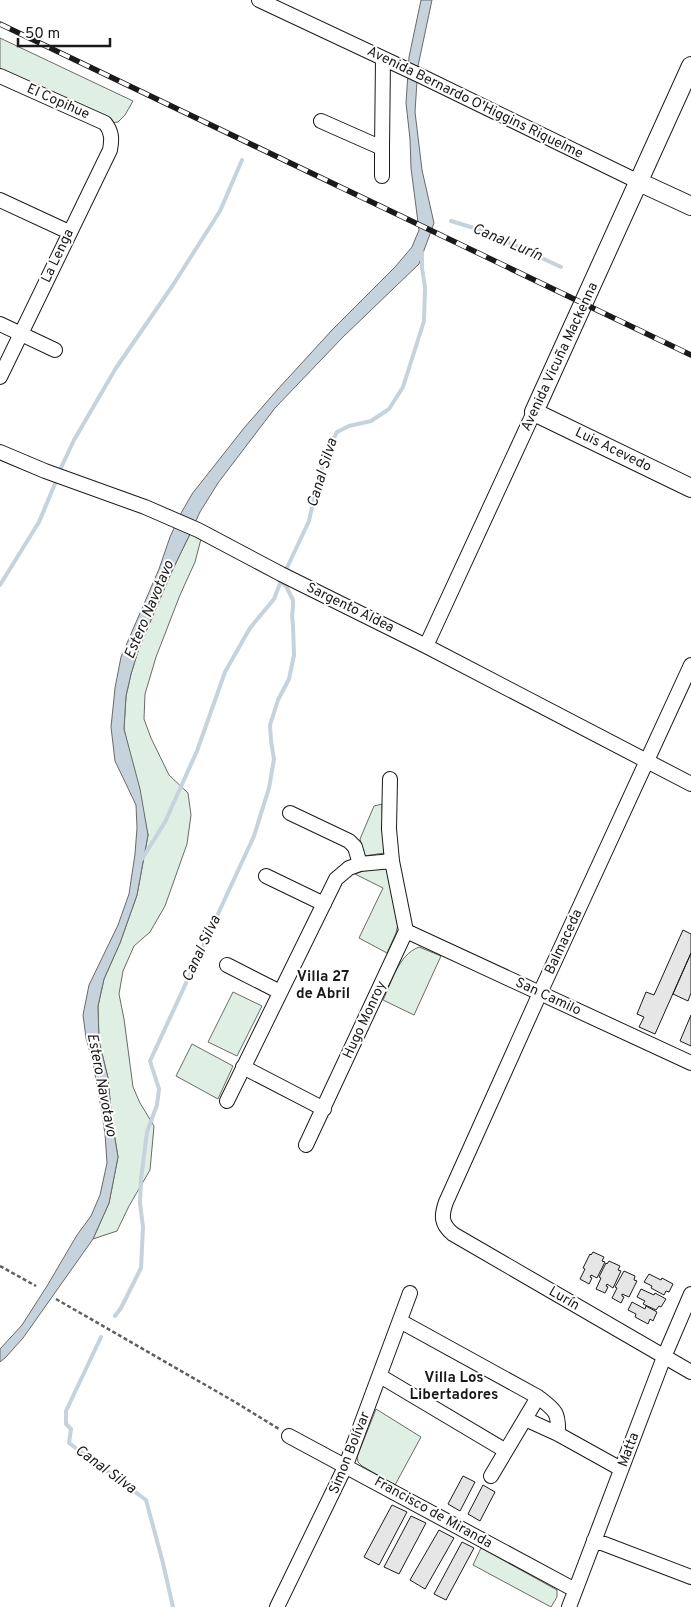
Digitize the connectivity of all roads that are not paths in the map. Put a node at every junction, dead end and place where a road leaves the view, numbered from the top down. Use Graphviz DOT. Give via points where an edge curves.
graph roads {
  1 [pos="259,0"];
  2 [pos="383,59"];
  3 [pos="691,66"];
  4 [pos="0,76"];
  5 [pos="322,121"];
  6 [pos="112,134"];
  7 [pos="382,148"];
  8 [pos="382,176"];
  9 [pos="639,182"];
  10 [pos="0,200"];
  11 [pos="691,206"];
  12 [pos="69,232"];
  13 [pos="0,324"];
  14 [pos="21,334"];
  15 [pos="55,350"];
  16 [pos="0,377"];
  17 [pos="534,412"];
  18 [pos="0,452"];
  19 [pos="691,488"];
  20 [pos="426,646"];
  21 [pos="691,665"];
  22 [pos="648,761"];
  23 [pos="390,779"];
  24 [pos="691,784"];
  25 [pos="290,813"];
  26 [pos="392,861"];
  27 [pos="360,864"];
  28 [pos="266,876"];
  29 [pos="324,904"];
  30 [pos="406,931"];
  31 [pos="228,965"];
  32 [pos="280,992"];
  33 [pos="540,994"];
  34 [pos="691,1063"];
  35 [pos="244,1068"];
  36 [pos="227,1101"];
  37 [pos="324,1109"];
  38 [pos="306,1145"];
  39 [pos="442,1221"];
  40 [pos="410,1293"];
  41 [pos="691,1294"];
  42 [pos="400,1322"];
  43 [pos="664,1357"];
  44 [pos="691,1372"];
  45 [pos="380,1376"];
  46 [pos="538,1397"];
  47 [pos="525,1419"];
  48 [pos="558,1434"];
  49 [pos="290,1436"];
  50 [pos="506,1451"];
  51 [pos="346,1465"];
  52 [pos="622,1469"];
  53 [pos="490,1476"];
  54 [pos="594,1540"];
  55 [pos="691,1577"];
  56 [pos="575,1590"];
  57 [pos="277,1607"];
  58 [pos="569,1607"];
  1 -- 2 [label="street, Avenida Bernardo O'Higgins Riquelme"];
  2 -- 7 [label="street"];
  2 -- 9 [label="street, Avenida Bernardo O'Higgins Riquelme"];
  3 -- 9 [label="main road, Avenida Vicuña Mackenna"];
  4 -- 6 [label="street, El Copihue" via="105,123"];
  5 -- 7 [label="street"];
  6 -- 12 [label="street, La Lenga" via="110,150"];
  7 -- 8 [label="street"];
  9 -- 11 [label="main road, Avenida Bernardo O'Higgins Riquelme"];
  9 -- 17 [label="main road, Avenida Vicuña Mackenna"];
  10 -- 12 [label="street"];
  12 -- 14 [label="street, La Lenga"];
  13 -- 14 [label="street"];
  14 -- 15 [label="street"];
  14 -- 16 [label="street, La Lenga"];
  17 -- 19 [label="main road, Luis Acevedo"];
  17 -- 20 [label="street, Avenida Vicuña Mackenna"];
  18 -- 20 [label="street, Sargento Aldea" via="171,517"];
  20 -- 22 [label="street, Sargento Aldea"];
  21 -- 22 [label="street, Balmaceda"];
  22 -- 24 [label="street, Sargento Aldea"];
  22 -- 33 [label="street, Balmaceda"];
  23 -- 26 [label="street"];
  25 -- 27 [label="street" via="349,841 355,847"];
  26 -- 27 [label="street"];
  26 -- 30 [label="street"];
  27 -- 29 [label="street" via="336,879"];
  28 -- 29 [label="street"];
  29 -- 32 [label="street"];
  30 -- 33 [label="street, San Camilo"];
  30 -- 37 [label="street, Hugo Monroy"];
  31 -- 32 [label="street"];
  32 -- 35 [label="street"];
  33 -- 34 [label="street, San Camilo"];
  33 -- 39 [label="street, Balmaceda" via="446,1202"];
  35 -- 36 [label="street"];
  35 -- 37 [label="street"];
  37 -- 38 [label="street, Hugo Monroy"];
  39 -- 43 [label="street, Lurín" via="452,1234"];
  40 -- 42 [label="street, Simon Bolívar"];
  41 -- 43 [label="street, Matta"];
  42 -- 45 [label="street, Simon Bolívar"];
  42 -- 46 [label="street"];
  43 -- 44 [label="street, Lurín"];
  43 -- 52 [label="street, Matta"];
  45 -- 50 [label="street"];
  45 -- 51 [label="street, Simon Bolívar"];
  46 -- 47 [label="street"];
  46 -- 48 [label="street" via="559,1418"];
  47 -- 48 [label="street"];
  47 -- 50 [label="street"];
  48 -- 52 [label="street"];
  49 -- 51 [label="street, Francisco de Miranda"];
  50 -- 53 [label="street"];
  51 -- 56 [label="street, Francisco de Miranda"];
  51 -- 57 [label="street, Simon Bolívar"];
  52 -- 54 [label="street, Matta"];
  54 -- 55 [label="street"];
  54 -- 56 [label="street, Matta"];
  56 -- 58 [label="street, Matta"];
}
